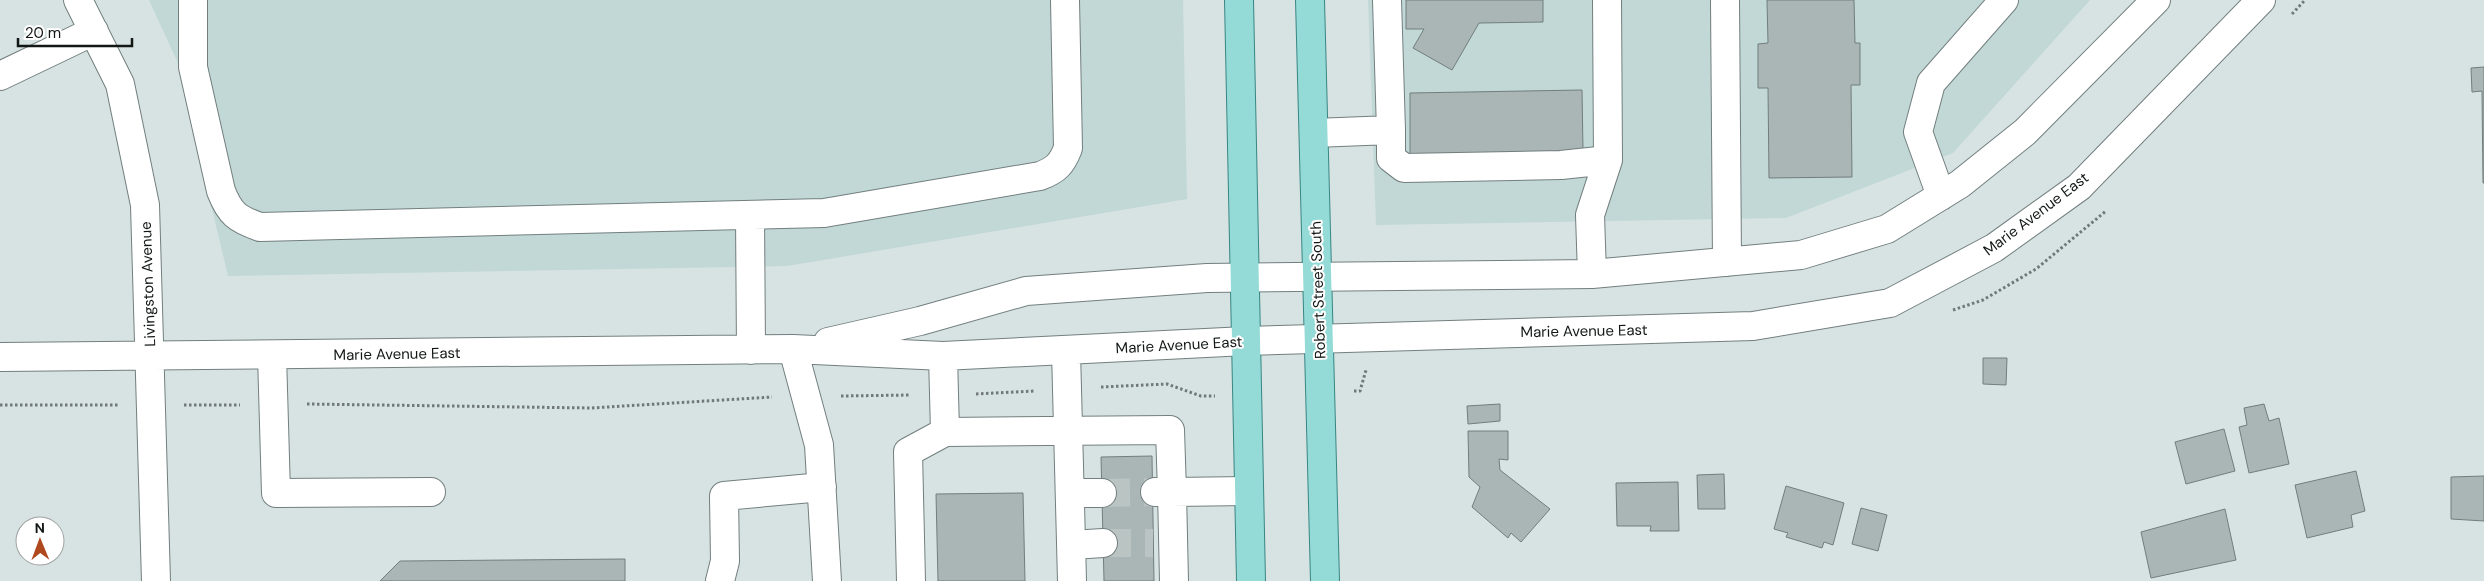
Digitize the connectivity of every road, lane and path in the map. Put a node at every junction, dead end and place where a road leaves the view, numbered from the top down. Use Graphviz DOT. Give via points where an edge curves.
graph roads {
  1 [pos="78,0"];
  2 [pos="193,0"];
  3 [pos="1065,0"];
  4 [pos="1239,0"];
  5 [pos="1310,0"];
  6 [pos="1387,0"];
  7 [pos="1607,0"];
  8 [pos="1725,0"];
  9 [pos="2004,0"];
  10 [pos="2156,0"];
  11 [pos="2261,0"];
  12 [pos="94,31"];
  13 [pos="0,76"];
  14 [pos="1391,130"];
  15 [pos="1314,133"];
  16 [pos="1608,160"];
  17 [pos="1941,196"];
  18 [pos="750,215"];
  19 [pos="1727,262"];
  20 [pos="1592,274"];
  21 [pos="1317,276"];
  22 [pos="1244,277"];
  23 [pos="1319,338"];
  24 [pos="1246,341"];
  25 [pos="794,349"];
  26 [pos="750,350"];
  27 [pos="1066,351"];
  28 [pos="272,355"];
  29 [pos="151,356"];
  30 [pos="944,356"];
  31 [pos="0,357"];
  32 [pos="1068,389"];
  33 [pos="944,395"];
  34 [pos="806,396"];
  35 [pos="1200,396"];
  36 [pos="94,405"];
  37 [pos="195,405"];
  38 [pos="273,405"];
  39 [pos="0,406"];
  40 [pos="1070,431"];
  41 [pos="945,432"];
  42 [pos="822,487"];
  43 [pos="1249,491"];
  44 [pos="431,492"];
  45 [pos="1102,492"];
  46 [pos="1162,492"];
  47 [pos="1071,493"];
  48 [pos="1103,544"];
  49 [pos="1072,545"];
  50 [pos="156,581"];
  51 [pos="720,581"];
  52 [pos="827,581"];
  53 [pos="911,581"];
  54 [pos="1072,581"];
  55 [pos="1174,581"];
  56 [pos="1251,581"];
  57 [pos="1325,581"];
  1 -- 12 [label="street, Livingston Avenue"];
  2 -- 18 [label="street" via="193,67 221,191 227,206 241,220 260,226"];
  3 -- 18 [label="street" via="1068,148 1064,160 1054,170 1040,176 824,213"];
  4 -- 22 [label="main road"];
  5 -- 15 [label="main road, Robert Street South"];
  6 -- 14 [label="street"];
  7 -- 16 [label="street"];
  8 -- 19 [label="street"];
  9 -- 17 [label="street" via="1931,83 1918,132"];
  10 -- 17 [label="street, Marie Avenue East" via="2025,132"];
  11 -- 23 [label="street, Marie Avenue East" via="2079,187 1994,248 1890,303 1753,326"];
  12 -- 13 [label="street"];
  12 -- 29 [label="street, Livingston Avenue" via="120,84 145,205"];
  14 -- 15 [label="street"];
  14 -- 16 [label="street" via="1391,158 1404,168 1561,165"];
  15 -- 21 [label="main road, Robert Street South"];
  16 -- 20 [label="street" via="1590,215"];
  17 -- 19 [label="street, Marie Avenue East" via="1886,229 1801,255"];
  18 -- 26 [label="street"];
  19 -- 20 [label="street, Marie Avenue East"];
  20 -- 21 [label="street, Marie Avenue East"];
  21 -- 22 [label="street, Marie Avenue East"];
  21 -- 23 [label="main road, Robert Street South"];
  22 -- 24 [label="main road"];
  22 -- 25 [label="street, Marie Avenue East" via="1026,290 920,321"];
  23 -- 24 [label="street, Marie Avenue East"];
  23 -- 57 [label="main road, Robert Street South"];
  24 -- 27 [label="street, Marie Avenue East"];
  24 -- 43 [label="main road"];
  25 -- 26 [label="street, Marie Avenue East"];
  25 -- 30 [label="street, Marie Avenue East"];
  25 -- 34 [label="street"];
  26 -- 28 [label="street, Marie Avenue East"];
  27 -- 30 [label="street, Marie Avenue East"];
  27 -- 32 [label="street"];
  28 -- 29 [label="street, Marie Avenue East"];
  28 -- 38 [label="street"];
  29 -- 31 [label="street, Marie Avenue East"];
  29 -- 50 [label="street, Livingston Avenue"];
  30 -- 33 [label="street"];
  32 -- 33 [label="path"];
  32 -- 35 [label="path" via="1167,384"];
  32 -- 40 [label="street"];
  33 -- 34 [label="path"];
  33 -- 41 [label="street"];
  34 -- 38 [label="path" via="591,408"];
  34 -- 42 [label="street" via="819,445"];
  36 -- 39 [label="path"];
  37 -- 38 [label="path"];
  38 -- 44 [label="street" via="276,493"];
  40 -- 41 [label="street"];
  40 -- 46 [label="street" via="1170,430"];
  40 -- 47 [label="street"];
  41 -- 53 [label="street" via="908,452"];
  42 -- 51 [label="street" via="724,496 725,561"];
  42 -- 52 [label="street"];
  43 -- 46 [label="street"];
  43 -- 56 [label="main road"];
  45 -- 47 [label="street"];
  46 -- 55 [label="street" via="1163,543"];
  47 -- 49 [label="street"];
  48 -- 49 [label="street"];
  49 -- 54 [label="street"];
}
